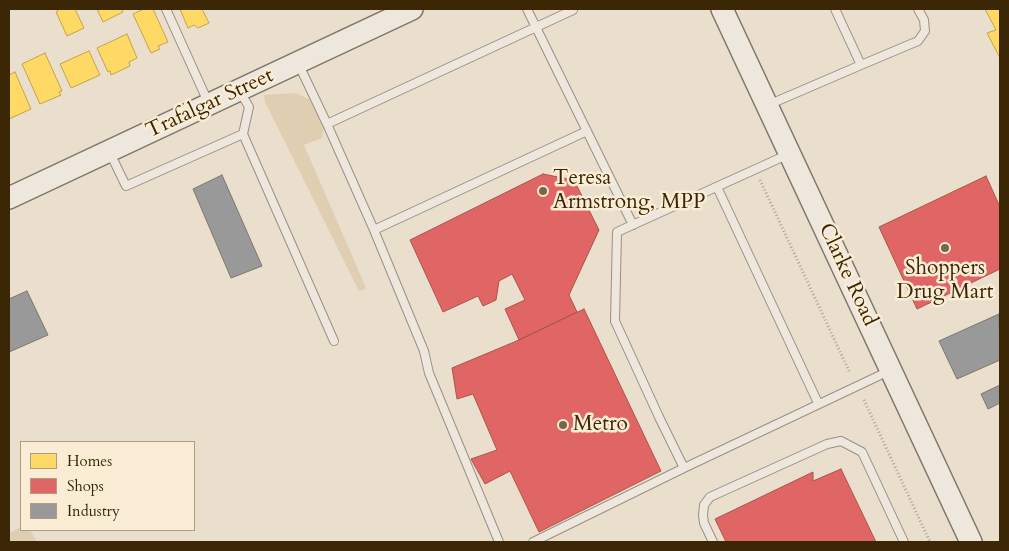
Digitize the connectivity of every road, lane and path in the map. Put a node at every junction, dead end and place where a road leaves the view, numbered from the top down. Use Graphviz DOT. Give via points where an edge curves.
graph roads {
  1 [pos="166,9"];
  2 [pos="412,9"];
  3 [pos="527,9"];
  4 [pos="722,9"];
  5 [pos="834,9"];
  6 [pos="918,9"];
  7 [pos="572,10"];
  8 [pos="537,27"];
  9 [pos="298,62"];
  10 [pos="861,65"];
  11 [pos="239,90"];
  12 [pos="209,104"];
  13 [pos="768,105"];
  14 [pos="327,124"];
  15 [pos="587,131"];
  16 [pos="243,134"];
  17 [pos="110,151"];
  18 [pos="790,153"];
  19 [pos="760,180"];
  20 [pos="717,187"];
  21 [pos="9,198"];
  22 [pos="633,225"];
  23 [pos="374,230"];
  24 [pos="334,340"];
  25 [pos="891,370"];
  26 [pos="850,373"];
  27 [pos="864,400"];
  28 [pos="818,403"];
  29 [pos="684,468"];
  30 [pos="499,542"];
  31 [pos="533,542"];
  32 [pos="713,542"];
  33 [pos="904,542"];
  34 [pos="930,542"];
  35 [pos="971,542"];
  1 -- 12 [label="lane"];
  2 -- 9 [label="main road, Trafalgar Street"];
  3 -- 8 [label="lane"];
  4 -- 13 [label="main road, Clarke Road"];
  5 -- 10 [label="lane"];
  6 -- 10 [label="lane" via="925,31 918,40"];
  7 -- 8 [label="lane"];
  8 -- 14 [label="lane"];
  8 -- 15 [label="lane"];
  9 -- 11 [label="main road, Trafalgar Street"];
  9 -- 14 [label="lane"];
  10 -- 13 [label="lane"];
  11 -- 12 [label="main road, Trafalgar Street"];
  11 -- 16 [label="lane" via="249,107"];
  12 -- 17 [label="main road, Trafalgar Street"];
  13 -- 18 [label="main road, Clarke Road"];
  14 -- 23 [label="lane"];
  15 -- 22 [label="lane"];
  15 -- 23 [label="lane"];
  16 -- 17 [label="lane" via="126,186"];
  16 -- 24 [label="lane"];
  17 -- 21 [label="main road, Trafalgar Street"];
  18 -- 20 [label="lane"];
  18 -- 25 [label="main road, Clarke Road"];
  19 -- 26 [label="path"];
  20 -- 22 [label="lane"];
  20 -- 28 [label="lane"];
  22 -- 29 [label="lane" via="617,232 615,321"];
  23 -- 30 [label="lane"];
  25 -- 28 [label="lane"];
  25 -- 35 [label="main road, Clarke Road"];
  27 -- 34 [label="path"];
  28 -- 29 [label="lane"];
  29 -- 31 [label="lane"];
  32 -- 33 [label="lane" via="702,515 710,497 827,444 842,441 862,452"];
}
